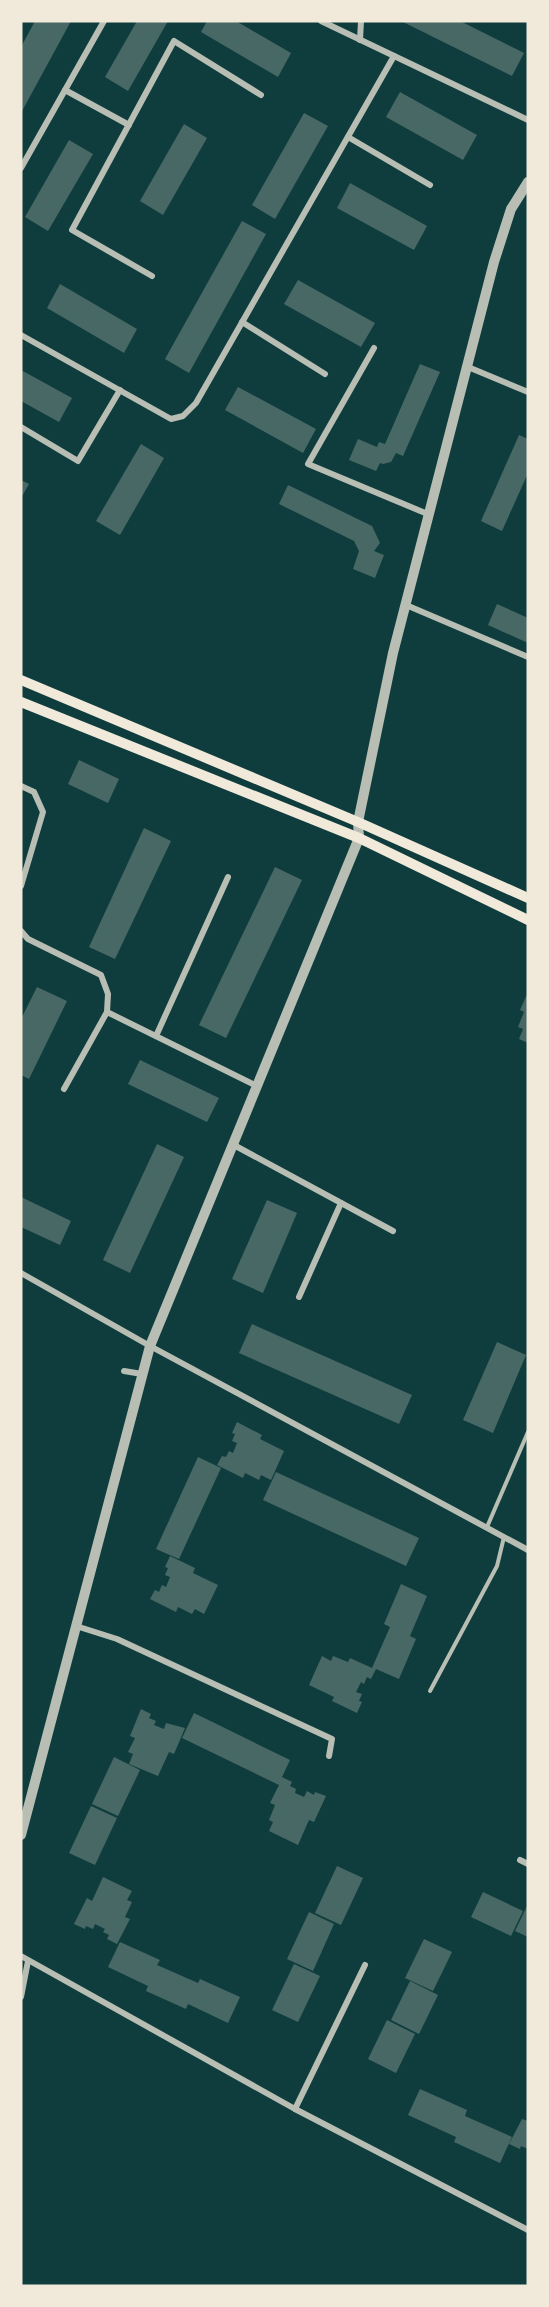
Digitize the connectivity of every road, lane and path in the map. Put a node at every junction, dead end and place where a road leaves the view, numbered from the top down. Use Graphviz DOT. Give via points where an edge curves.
graph roads {
  1 [pos="104,21"];
  2 [pos="321,21"];
  3 [pos="361,21"];
  4 [pos="360,40"];
  5 [pos="394,56"];
  6 [pos="65,90"];
  7 [pos="261,94"];
  8 [pos="528,120"];
  9 [pos="129,125"];
  10 [pos="348,137"];
  11 [pos="21,168"];
  12 [pos="528,182"];
  13 [pos="430,185"];
  14 [pos="152,276"];
  15 [pos="242,322"];
  16 [pos="21,335"];
  17 [pos="374,348"];
  18 [pos="468,367"];
  19 [pos="325,375"];
  20 [pos="120,390"];
  21 [pos="528,392"];
  22 [pos="21,427"];
  23 [pos="430,515"];
  24 [pos="406,605"];
  25 [pos="528,657"];
  26 [pos="21,680"];
  27 [pos="21,702"];
  28 [pos="21,786"];
  29 [pos="358,822"];
  30 [pos="359,838"];
  31 [pos="228,877"];
  32 [pos="21,886"];
  33 [pos="528,898"];
  34 [pos="528,920"];
  35 [pos="21,931"];
  36 [pos="107,1012"];
  37 [pos="156,1036"];
  38 [pos="255,1085"];
  39 [pos="64,1089"];
  40 [pos="231,1144"];
  41 [pos="341,1203"];
  42 [pos="393,1231"];
  43 [pos="21,1273"];
  44 [pos="299,1298"];
  45 [pos="150,1346"];
  46 [pos="124,1371"];
  47 [pos="142,1374"];
  48 [pos="528,1432"];
  49 [pos="487,1528"];
  50 [pos="504,1537"];
  51 [pos="527,1547"];
  52 [pos="75,1626"];
  53 [pos="430,1691"];
  54 [pos="329,1756"];
  55 [pos="21,1835"];
  56 [pos="520,1860"];
  57 [pos="528,1864"];
  58 [pos="21,1956"];
  59 [pos="28,1961"];
  60 [pos="365,1965"];
  61 [pos="21,1997"];
  62 [pos="295,2109"];
  63 [pos="528,2230"];
  1 -- 6 [label="street"];
  2 -- 4 [label="street"];
  3 -- 4 [label="street"];
  4 -- 5 [label="street"];
  5 -- 8 [label="street"];
  5 -- 10 [label="street"];
  6 -- 9 [label="street"];
  6 -- 11 [label="street"];
  7 -- 9 [label="street" via="174,41"];
  9 -- 14 [label="street" via="72,231"];
  10 -- 13 [label="street"];
  10 -- 15 [label="street"];
  12 -- 18 [label="street" via="508,220"];
  15 -- 19 [label="street"];
  15 -- 20 [label="street" via="196,403 183,416 171,419"];
  16 -- 20 [label="street"];
  17 -- 23 [label="street" via="308,464"];
  18 -- 21 [label="street"];
  18 -- 23 [label="street"];
  20 -- 22 [label="street" via="78,461"];
  23 -- 24 [label="street"];
  24 -- 25 [label="street"];
  24 -- 29 [label="street"];
  26 -- 29 [label="main road"];
  27 -- 30 [label="main road"];
  28 -- 32 [label="street" via="34,792 43,812"];
  29 -- 30 [label="street"];
  29 -- 33 [label="main road"];
  30 -- 34 [label="main road"];
  30 -- 38 [label="street"];
  31 -- 37 [label="street"];
  35 -- 36 [label="street" via="28,939 101,975 108,994"];
  36 -- 37 [label="street"];
  36 -- 39 [label="street"];
  37 -- 38 [label="street"];
  38 -- 40 [label="street"];
  40 -- 41 [label="street"];
  40 -- 45 [label="street"];
  41 -- 42 [label="street"];
  41 -- 44 [label="street"];
  43 -- 45 [label="street"];
  45 -- 47 [label="street"];
  45 -- 49 [label="street"];
  46 -- 47 [label="street"];
  47 -- 52 [label="street"];
  48 -- 49 [label="lane"];
  49 -- 50 [label="street"];
  50 -- 51 [label="street"];
  50 -- 53 [label="lane" via="497,1566"];
  52 -- 54 [label="street" via="117,1639 332,1739"];
  52 -- 55 [label="street"];
  56 -- 57 [label="street"];
  58 -- 59 [label="street"];
  59 -- 61 [label="street"];
  59 -- 62 [label="street"];
  60 -- 62 [label="street"];
  62 -- 63 [label="street"];
}
